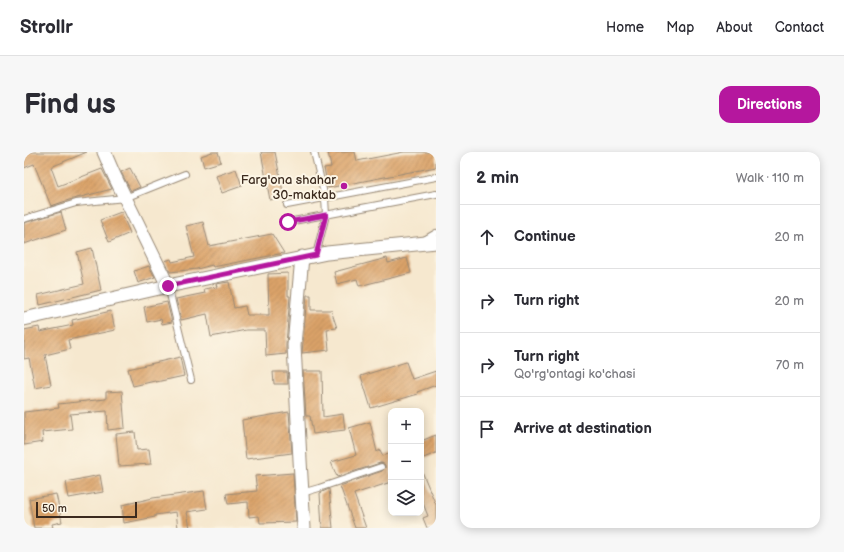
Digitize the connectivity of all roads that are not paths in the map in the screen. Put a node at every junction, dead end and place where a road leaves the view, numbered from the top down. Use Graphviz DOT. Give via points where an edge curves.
graph roads {
  1 [pos="104,152"];
  2 [pos="314,152"];
  3 [pos="185,174"];
  4 [pos="436,177"];
  5 [pos="436,194"];
  6 [pos="125,198"];
  7 [pos="325,198"];
  8 [pos="287,205"];
  9 [pos="326,215"];
  10 [pos="24,219"];
  11 [pos="288,222"];
  12 [pos="436,233"];
  13 [pos="436,242"];
  14 [pos="419,244"];
  15 [pos="316,255"];
  16 [pos="302,258"];
  17 [pos="168,286"];
  18 [pos="24,319"];
  19 [pos="191,380"];
  20 [pos="381,467"];
  21 [pos="302,493"];
  22 [pos="295,528"];
  23 [pos="304,528"];
  1 -- 6 [label="street"];
  2 -- 7 [label="lane"];
  3 -- 6 [label="lane"];
  4 -- 7 [label="lane"];
  5 -- 9 [label="lane"];
  6 -- 10 [label="lane" via="76,203"];
  6 -- 17 [label="street"];
  7 -- 8 [label="lane"];
  7 -- 9 [label="lane"];
  9 -- 11 [label="lane"];
  9 -- 15 [label="lane"];
  12 -- 14 [label="lane"];
  13 -- 14 [label="street"];
  14 -- 15 [label="street"];
  15 -- 16 [label="street"];
  16 -- 17 [label="street"];
  16 -- 21 [label="street" via="294,345"];
  17 -- 18 [label="street"];
  17 -- 19 [label="lane"];
  20 -- 21 [label="lane"];
  21 -- 23 [label="street"];
  22 -- 23 [label="street"];
}
